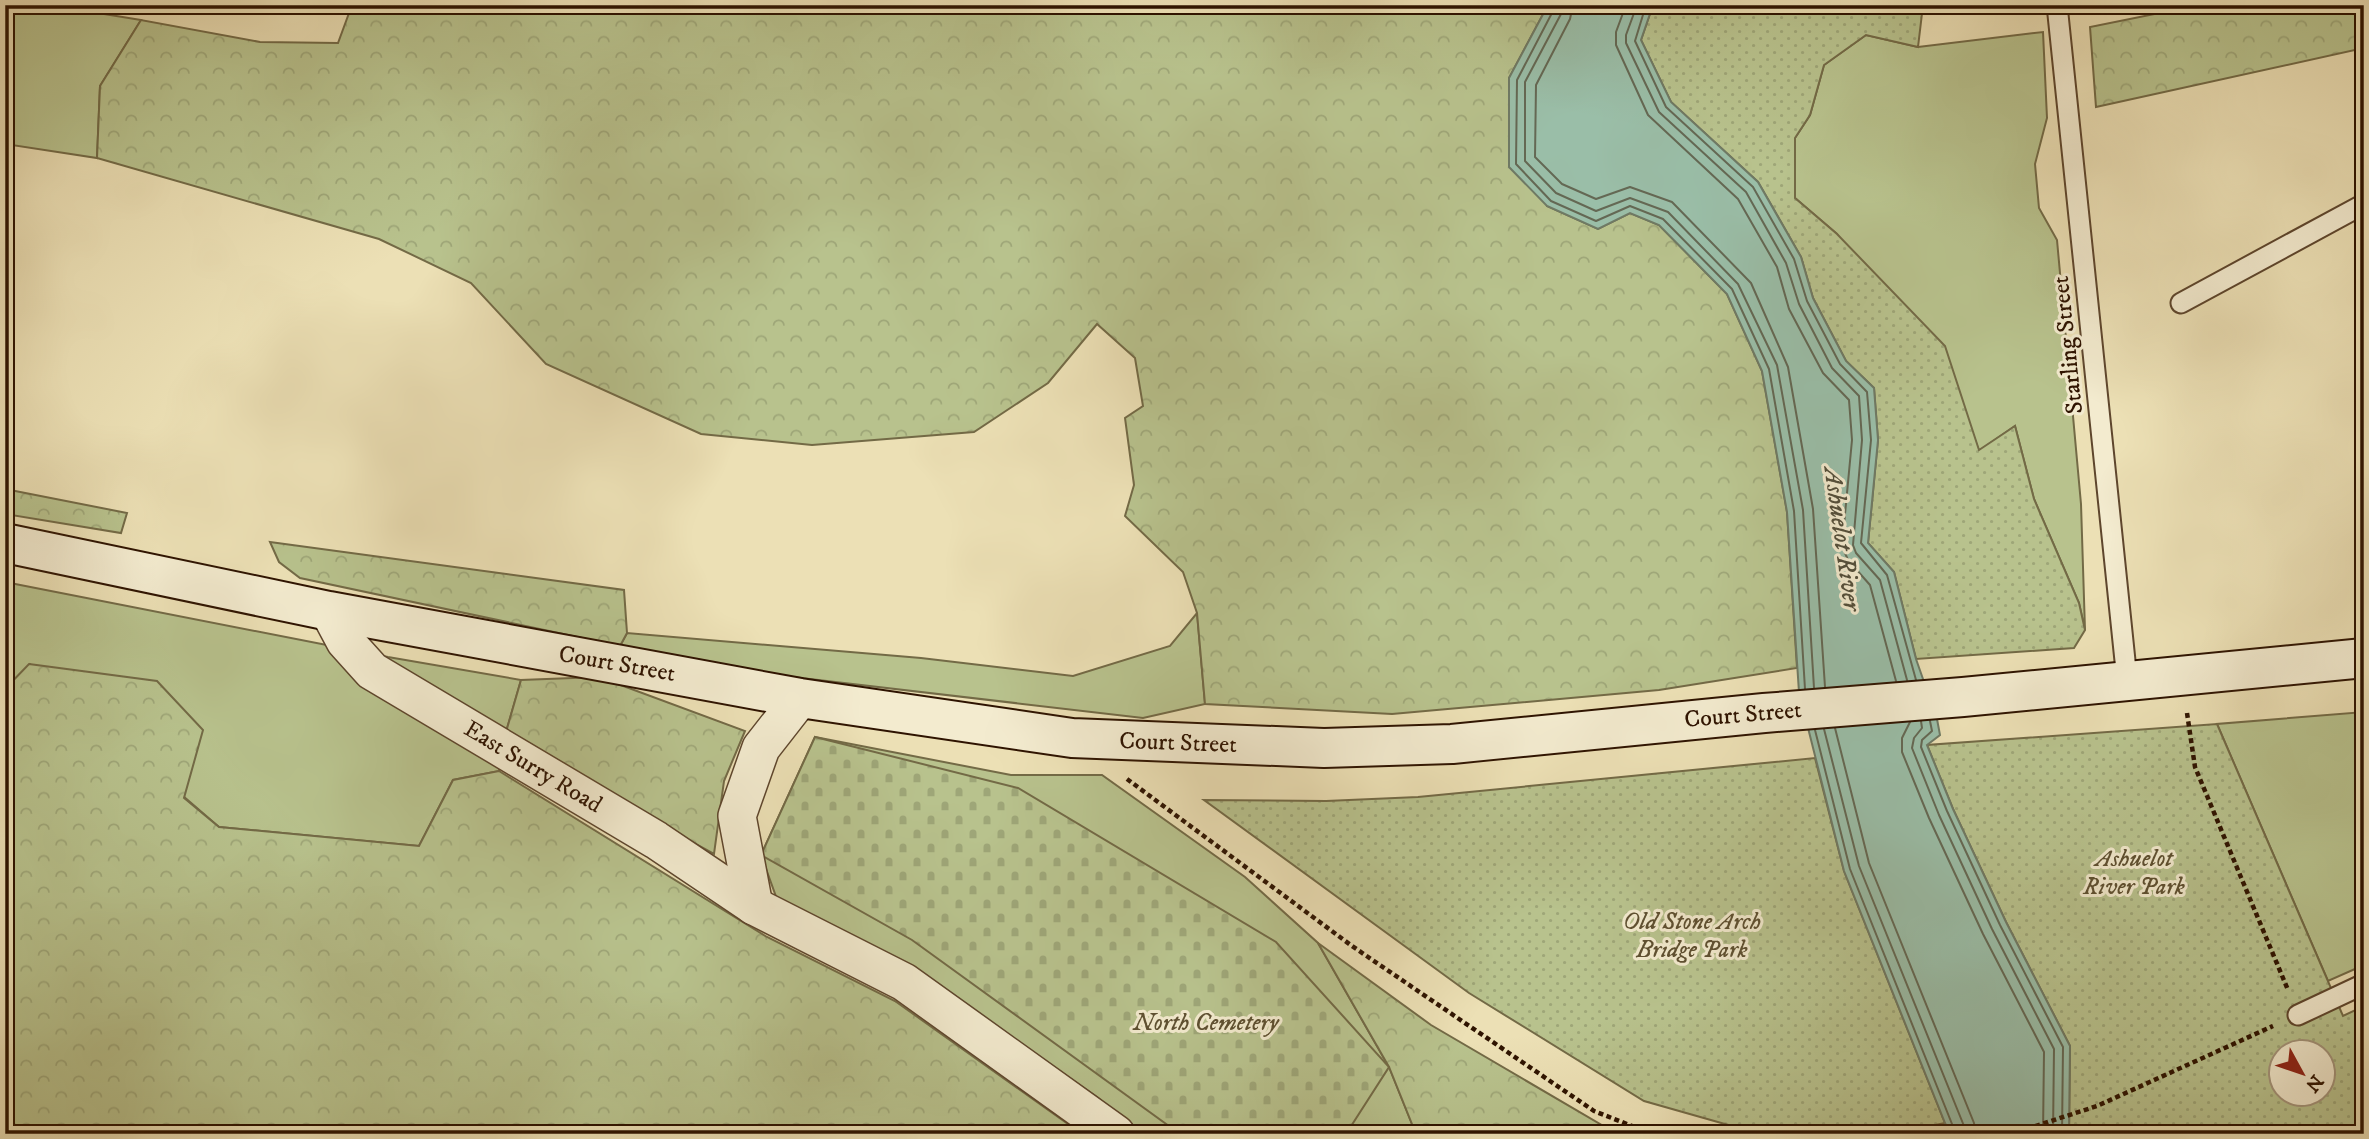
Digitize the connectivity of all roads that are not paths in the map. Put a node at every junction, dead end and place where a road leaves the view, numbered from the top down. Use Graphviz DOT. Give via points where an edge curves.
graph roads {
  1 [pos="2057,5"];
  2 [pos="2364,204"];
  3 [pos="2181,303"];
  4 [pos="5,543"];
  5 [pos="329,611"];
  6 [pos="2364,658"];
  7 [pos="2127,680"];
  8 [pos="800,698"];
  9 [pos="754,906"];
  10 [pos="2364,984"];
  11 [pos="2298,1014"];
  12 [pos="1116,1134"];
  1 -- 7 [label="lane, Starling Street"];
  2 -- 3 [label="lane"];
  4 -- 5 [label="main road, Court Street"];
  5 -- 8 [label="main road, Court Street"];
  5 -- 9 [label="street, East Surry Road" via="345,641 372,671 656,840"];
  6 -- 7 [label="main road, Court Street"];
  7 -- 8 [label="main road, Court Street" via="1452,744 1324,748 1072,738"];
  8 -- 9 [label="street" via="761,748 737,816"];
  9 -- 12 [label="street, East Surry Road" via="904,982"];
  10 -- 11 [label="lane"];
}
